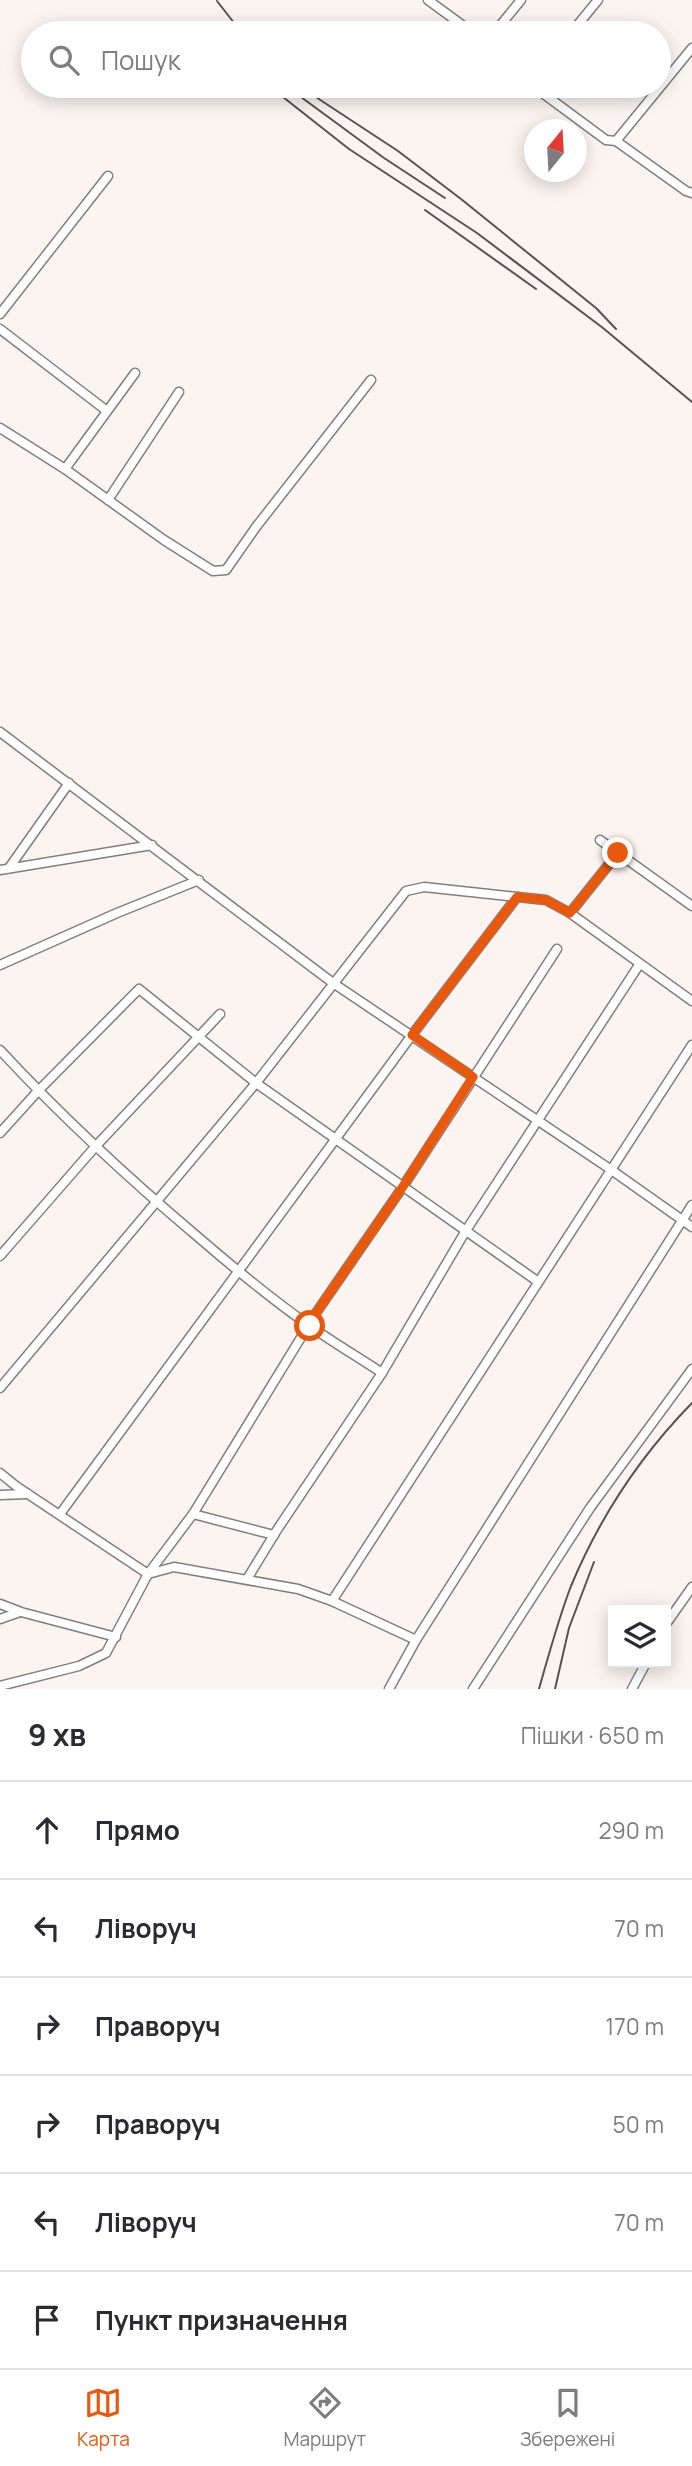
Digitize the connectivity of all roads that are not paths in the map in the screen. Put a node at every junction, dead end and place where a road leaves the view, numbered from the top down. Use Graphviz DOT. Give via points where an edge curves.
graph roads {
  1 [pos="428,0"];
  2 [pos="521,0"];
  3 [pos="598,0"];
  4 [pos="457,21"];
  5 [pos="504,21"];
  6 [pos="581,21"];
  7 [pos="692,48"];
  8 [pos="671,74"];
  9 [pos="549,98"];
  10 [pos="651,98"];
  11 [pos="616,141"];
  12 [pos="108,176"];
  13 [pos="692,193"];
  14 [pos="0,314"];
  15 [pos="0,329"];
  16 [pos="135,373"];
  17 [pos="371,380"];
  18 [pos="179,393"];
  19 [pos="107,411"];
  20 [pos="0,428"];
  21 [pos="65,470"];
  22 [pos="107,500"];
  23 [pos="0,732"];
  24 [pos="69,783"];
  25 [pos="600,840"];
  26 [pos="152,845"];
  27 [pos="618,853"];
  28 [pos="4,869"];
  29 [pos="199,880"];
  30 [pos="517,897"];
  31 [pos="692,906"];
  32 [pos="570,913"];
  33 [pos="557,949"];
  34 [pos="0,965"];
  35 [pos="639,965"];
  36 [pos="333,983"];
  37 [pos="692,1001"];
  38 [pos="220,1014"];
  39 [pos="412,1035"];
  40 [pos="199,1037"];
  41 [pos="692,1045"];
  42 [pos="0,1050"];
  43 [pos="473,1077"];
  44 [pos="256,1083"];
  45 [pos="37,1091"];
  46 [pos="537,1121"];
  47 [pos="0,1133"];
  48 [pos="335,1139"];
  49 [pos="95,1147"];
  50 [pos="610,1169"];
  51 [pos="402,1188"];
  52 [pos="156,1202"];
  53 [pos="692,1205"];
  54 [pos="682,1221"];
  55 [pos="692,1227"];
  56 [pos="465,1232"];
  57 [pos="0,1256"];
  58 [pos="239,1272"];
  59 [pos="537,1281"];
  60 [pos="310,1326"];
  61 [pos="692,1369"];
  62 [pos="382,1373"];
  63 [pos="0,1388"];
  64 [pos="0,1472"];
  65 [pos="29,1494"];
  66 [pos="0,1495"];
  67 [pos="60,1514"];
  68 [pos="193,1514"];
  69 [pos="274,1535"];
  70 [pos="148,1574"];
  71 [pos="247,1579"];
  72 [pos="692,1587"];
  73 [pos="332,1601"];
  74 [pos="0,1604"];
  75 [pos="21,1612"];
  76 [pos="671,1617"];
  77 [pos="0,1619"];
  78 [pos="116,1637"];
  79 [pos="416,1640"];
  80 [pos="643,1668"];
  81 [pos="0,1686"];
  82 [pos="389,1689"];
  83 [pos="473,1689"];
  84 [pos="632,1689"];
  1 -- 4 [label="street"];
  2 -- 5 [label="street"];
  3 -- 6 [label="street"];
  7 -- 8 [label="street"];
  9 -- 11 [label="street" via="606,140"];
  10 -- 11 [label="street"];
  11 -- 13 [label="street"];
  12 -- 14 [label="street"];
  15 -- 19 [label="street"];
  16 -- 19 [label="street"];
  17 -- 22 [label="street" via="226,570 213,571"];
  18 -- 22 [label="street"];
  19 -- 21 [label="street"];
  20 -- 21 [label="street"];
  21 -- 22 [label="street"];
  23 -- 24 [label="street"];
  24 -- 26 [label="street"];
  24 -- 28 [label="street"];
  25 -- 27 [label="street"];
  26 -- 28 [label="street"];
  26 -- 29 [label="street"];
  27 -- 31 [label="street"];
  27 -- 32 [label="street"];
  29 -- 34 [label="street"];
  29 -- 36 [label="street"];
  30 -- 32 [label="street" via="546,900"];
  30 -- 36 [label="street" via="424,887 406,891"];
  30 -- 39 [label="street"];
  32 -- 35 [label="street"];
  33 -- 43 [label="street"];
  35 -- 37 [label="street"];
  35 -- 46 [label="street"];
  36 -- 39 [label="street"];
  36 -- 44 [label="street"];
  38 -- 40 [label="street"];
  39 -- 43 [label="street"];
  39 -- 48 [label="street"];
  40 -- 44 [label="street"];
  40 -- 45 [label="street" via="139,989"];
  40 -- 49 [label="street"];
  41 -- 50 [label="street"];
  42 -- 45 [label="street"];
  43 -- 46 [label="street"];
  43 -- 51 [label="street"];
  44 -- 48 [label="street"];
  44 -- 52 [label="street"];
  45 -- 47 [label="street"];
  45 -- 49 [label="street"];
  46 -- 50 [label="street"];
  46 -- 56 [label="street"];
  48 -- 51 [label="street"];
  48 -- 58 [label="street"];
  49 -- 52 [label="street"];
  49 -- 57 [label="street"];
  50 -- 54 [label="street"];
  50 -- 59 [label="street"];
  51 -- 56 [label="street"];
  51 -- 60 [label="street"];
  52 -- 58 [label="street"];
  52 -- 63 [label="street"];
  53 -- 54 [label="street"];
  54 -- 55 [label="street"];
  54 -- 79 [label="street"];
  56 -- 59 [label="street"];
  56 -- 62 [label="street"];
  58 -- 60 [label="street"];
  58 -- 67 [label="street"];
  59 -- 73 [label="street"];
  60 -- 62 [label="street"];
  60 -- 68 [label="street"];
  61 -- 83 [label="street" via="590,1508"];
  62 -- 69 [label="street"];
  64 -- 65 [label="street"];
  65 -- 66 [label="street"];
  65 -- 67 [label="street"];
  67 -- 70 [label="street"];
  68 -- 69 [label="street"];
  68 -- 70 [label="street"];
  69 -- 71 [label="street"];
  70 -- 71 [label="street" via="174,1567"];
  70 -- 78 [label="street"];
  71 -- 73 [label="street"];
  72 -- 76 [label="street"];
  73 -- 79 [label="street"];
  74 -- 75 [label="street"];
  75 -- 77 [label="street"];
  75 -- 78 [label="street"];
  78 -- 81 [label="street" via="106,1653 79,1666"];
  79 -- 82 [label="street"];
  80 -- 84 [label="street"];
}
